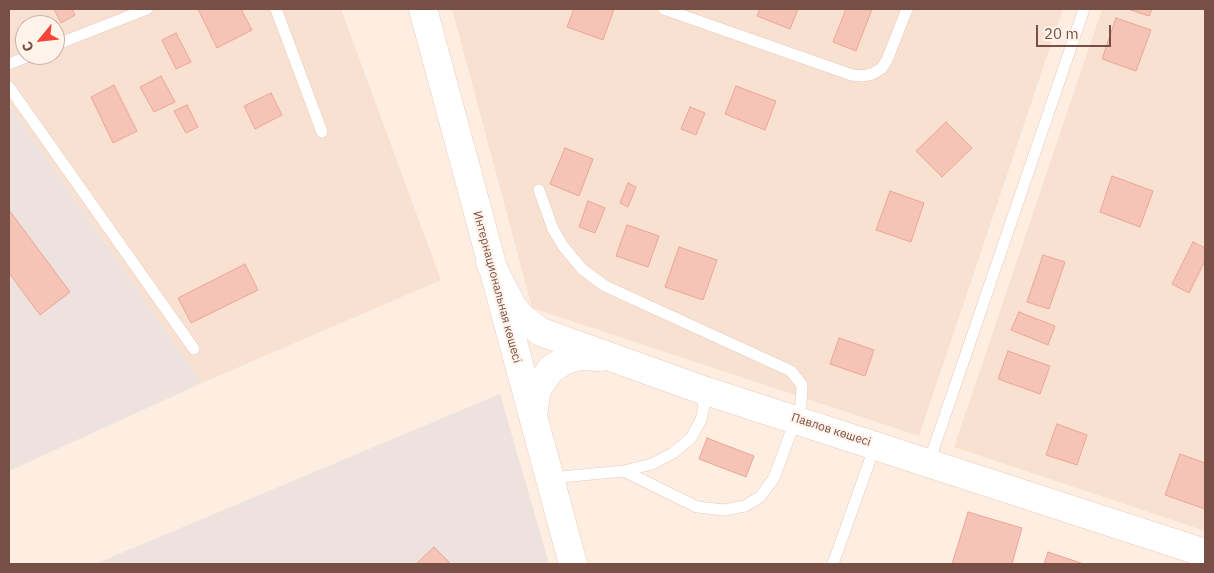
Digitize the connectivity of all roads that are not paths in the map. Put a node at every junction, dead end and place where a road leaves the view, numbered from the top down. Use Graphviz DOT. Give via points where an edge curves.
graph roads {
  1 [pos="147,9"];
  2 [pos="276,9"];
  3 [pos="423,9"];
  4 [pos="664,9"];
  5 [pos="907,9"];
  6 [pos="1084,9"];
  7 [pos="65,41"];
  8 [pos="9,87"];
  9 [pos="322,132"];
  10 [pos="539,190"];
  11 [pos="490,264"];
  12 [pos="194,349"];
  13 [pos="616,359"];
  14 [pos="697,388"];
  15 [pos="533,417"];
  16 [pos="796,418"];
  17 [pos="875,445"];
  18 [pos="929,462"];
  19 [pos="624,471"];
  20 [pos="548,478"];
  21 [pos="1205,553"];
  22 [pos="573,564"];
  23 [pos="833,564"];
  1 -- 7 [label="lane"];
  2 -- 9 [label="lane"];
  3 -- 11 [label="street, Интернациональная көшесі"];
  4 -- 5 [label="lane" via="862,76 882,68"];
  6 -- 18 [label="lane"];
  8 -- 12 [label="lane"];
  10 -- 16 [label="lane" via="563,246 582,269 605,286 796,375 802,385 803,399"];
  11 -- 13 [label="street, Павлов көшесі" via="513,307 530,324 548,335"];
  11 -- 15 [label="street, Интернациональная көшесі"];
  13 -- 14 [label="street, Павлов көшесі"];
  13 -- 15 [label="street" via="579,356 558,364 541,380 534,400"];
  14 -- 16 [label="street, Павлов көшесі"];
  14 -- 19 [label="lane" via="703,412 698,428 690,438 673,453 652,464"];
  15 -- 20 [label="street, Интернациональная көшесі"];
  16 -- 17 [label="street, Павлов көшесі"];
  16 -- 19 [label="lane" via="774,478 760,497 745,506 724,510 697,507"];
  17 -- 18 [label="street, Павлов көшесі"];
  17 -- 23 [label="lane"];
  18 -- 21 [label="street, Павлов көшесі"];
  19 -- 20 [label="lane"];
  20 -- 22 [label="street, Интернациональная көшесі"];
}
